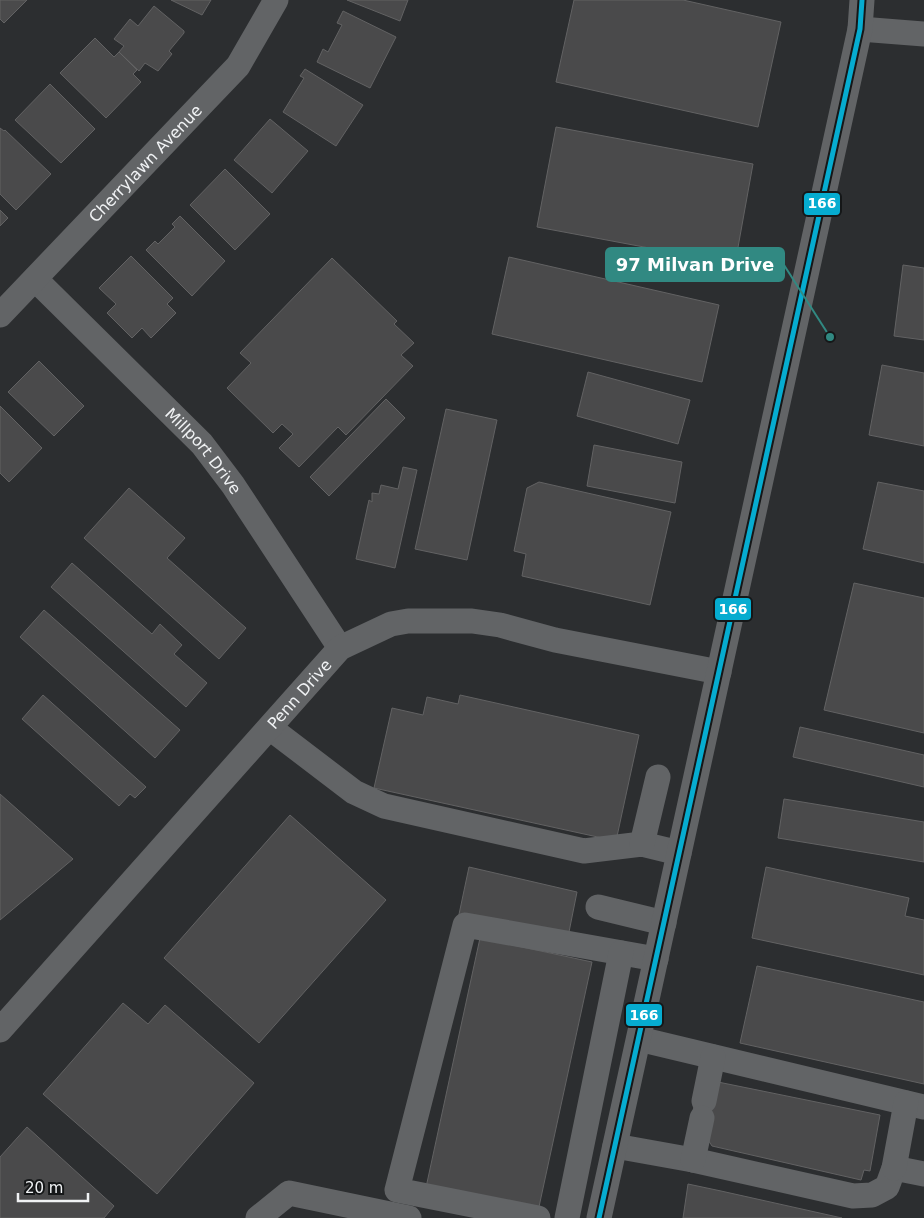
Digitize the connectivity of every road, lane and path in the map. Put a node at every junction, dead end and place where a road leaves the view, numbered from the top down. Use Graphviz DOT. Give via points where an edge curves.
graph roads {
  1 [pos="276,0"];
  2 [pos="862,0"];
  3 [pos="860,29"];
  4 [pos="924,34"];
  5 [pos="35,280"];
  6 [pos="0,315"];
  7 [pos="340,648"];
  8 [pos="718,672"];
  9 [pos="270,728"];
  10 [pos="658,777"];
  11 [pos="642,844"];
  12 [pos="679,854"];
  13 [pos="598,907"];
  14 [pos="664,923"];
  15 [pos="621,953"];
  16 [pos="656,959"];
  17 [pos="0,1030"];
  18 [pos="639,1039"];
  19 [pos="713,1057"];
  20 [pos="592,1092"];
  21 [pos="625,1100"];
  22 [pos="915,1105"];
  23 [pos="615,1146"];
  24 [pos="693,1160"];
  25 [pos="894,1168"];
  26 [pos="924,1174"];
  27 [pos="258,1218"];
  28 [pos="409,1218"];
  29 [pos="538,1218"];
  30 [pos="567,1218"];
  31 [pos="599,1218"];
  1 -- 5 [label="street, Cherrylawn Avenue" via="238,66"];
  2 -- 3 [label="street"];
  3 -- 4 [label="street"];
  3 -- 8 [label="street"];
  5 -- 6 [label="street, Cherrylawn Avenue"];
  5 -- 7 [label="street, Millport Drive" via="202,444 233,485"];
  7 -- 8 [label="street, Penn Drive" via="391,624 472,621"];
  7 -- 9 [label="street, Penn Drive"];
  8 -- 12 [label="street"];
  9 -- 11 [label="street" via="354,792 384,806 584,851"];
  9 -- 17 [label="street, Penn Drive"];
  10 -- 11 [label="street"];
  11 -- 12 [label="street"];
  12 -- 14 [label="street"];
  13 -- 14 [label="street"];
  14 -- 16 [label="street"];
  15 -- 16 [label="street"];
  15 -- 20 [label="street"];
  15 -- 29 [label="street" via="465,925 397,1190"];
  16 -- 18 [label="street"];
  18 -- 19 [label="street"];
  18 -- 21 [label="street"];
  19 -- 22 [label="street"];
  19 -- 24 [label="street"];
  20 -- 21 [label="street"];
  20 -- 30 [label="street"];
  21 -- 23 [label="street"];
  22 -- 25 [label="street"];
  23 -- 24 [label="street"];
  23 -- 31 [label="street"];
  24 -- 25 [label="street" via="853,1196 872,1195 887,1188"];
  25 -- 26 [label="street"];
  27 -- 28 [label="street" via="289,1193"];
}
